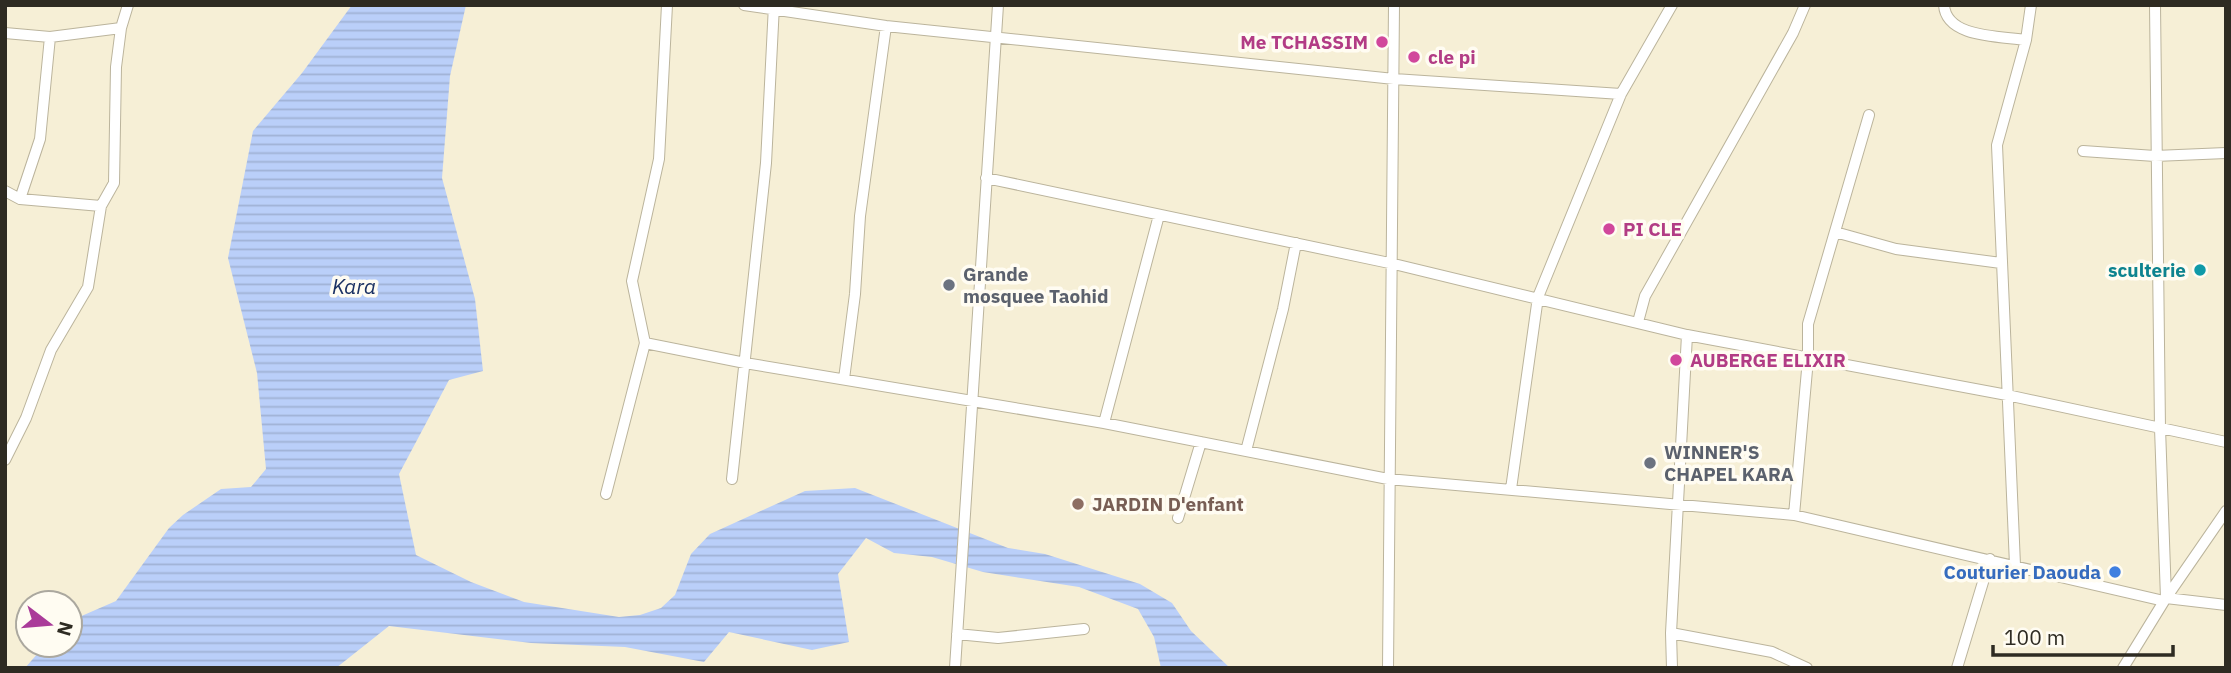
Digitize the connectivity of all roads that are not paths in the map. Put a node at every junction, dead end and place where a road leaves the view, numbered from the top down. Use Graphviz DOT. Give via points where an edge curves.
graph roads {
  1 [pos="128,5"];
  2 [pos="667,5"];
  3 [pos="744,5"];
  4 [pos="998,5"];
  5 [pos="1394,5"];
  6 [pos="1672,5"];
  7 [pos="1805,5"];
  8 [pos="1944,5"];
  9 [pos="2031,5"];
  10 [pos="2155,5"];
  11 [pos="774,7"];
  12 [pos="886,26"];
  13 [pos="121,27"];
  14 [pos="5,33"];
  15 [pos="995,35"];
  16 [pos="50,37"];
  17 [pos="2026,40"];
  18 [pos="1394,79"];
  19 [pos="1621,94"];
  20 [pos="1869,115"];
  21 [pos="2083,151"];
  22 [pos="2226,153"];
  23 [pos="2155,156"];
  24 [pos="986,178"];
  25 [pos="5,191"];
  26 [pos="20,199"];
  27 [pos="101,206"];
  28 [pos="1159,215"];
  29 [pos="1835,232"];
  30 [pos="1296,243"];
  31 [pos="2001,263"];
  32 [pos="1394,264"];
  33 [pos="1538,297"];
  34 [pos="1638,323"];
  35 [pos="1687,335"];
  36 [pos="645,342"];
  37 [pos="1808,359"];
  38 [pos="745,363"];
  39 [pos="844,379"];
  40 [pos="2007,395"];
  41 [pos="974,401"];
  42 [pos="1104,423"];
  43 [pos="2160,428"];
  44 [pos="1201,442"];
  45 [pos="2226,442"];
  46 [pos="1246,451"];
  47 [pos="5,460"];
  48 [pos="732,479"];
  49 [pos="1388,479"];
  50 [pos="1511,489"];
  51 [pos="606,494"];
  52 [pos="1677,503"];
  53 [pos="2226,511"];
  54 [pos="1794,515"];
  55 [pos="1178,518"];
  56 [pos="1990,559"];
  57 [pos="2015,565"];
  58 [pos="2165,600"];
  59 [pos="2226,605"];
  60 [pos="1084,628"];
  61 [pos="1671,633"];
  62 [pos="957,634"];
  63 [pos="955,668"];
  64 [pos="1388,668"];
  65 [pos="1672,668"];
  66 [pos="1807,668"];
  67 [pos="1956,668"];
  68 [pos="2123,668"];
  1 -- 13 [label="street"];
  2 -- 36 [label="street" via="659,159 632,281"];
  3 -- 11 [label="street"];
  4 -- 15 [label="street"];
  5 -- 18 [label="street"];
  6 -- 19 [label="street"];
  7 -- 34 [label="street" via="1645,296"];
  8 -- 17 [label="street" via="1951,25"];
  9 -- 17 [label="street"];
  10 -- 23 [label="street"];
  11 -- 12 [label="street"];
  11 -- 38 [label="street" via="766,163"];
  12 -- 15 [label="street"];
  12 -- 39 [label="street"];
  13 -- 16 [label="street"];
  13 -- 27 [label="street" via="114,183"];
  14 -- 16 [label="street"];
  15 -- 18 [label="street"];
  15 -- 24 [label="street"];
  16 -- 26 [label="street" via="40,139"];
  17 -- 31 [label="street" via="1997,145"];
  18 -- 19 [label="street"];
  18 -- 32 [label="street"];
  19 -- 33 [label="street"];
  20 -- 29 [label="street"];
  21 -- 23 [label="street"];
  22 -- 23 [label="street"];
  23 -- 43 [label="street"];
  24 -- 28 [label="street"];
  24 -- 41 [label="street"];
  25 -- 26 [label="street"];
  26 -- 27 [label="street"];
  27 -- 47 [label="street" via="88,287 51,350"];
  28 -- 30 [label="street"];
  28 -- 42 [label="street"];
  29 -- 31 [label="street" via="1896,249"];
  29 -- 37 [label="street" via="1808,324"];
  30 -- 32 [label="street"];
  30 -- 46 [label="street"];
  31 -- 40 [label="street"];
  32 -- 33 [label="street"];
  32 -- 49 [label="street"];
  33 -- 34 [label="street"];
  33 -- 50 [label="street"];
  34 -- 35 [label="street"];
  35 -- 37 [label="street"];
  35 -- 52 [label="street"];
  36 -- 38 [label="street"];
  36 -- 51 [label="street"];
  37 -- 40 [label="street"];
  37 -- 54 [label="street"];
  38 -- 39 [label="street"];
  38 -- 48 [label="street"];
  39 -- 41 [label="street"];
  40 -- 43 [label="street"];
  40 -- 57 [label="street"];
  41 -- 42 [label="street"];
  41 -- 62 [label="street"];
  42 -- 44 [label="street"];
  43 -- 45 [label="street"];
  43 -- 58 [label="street"];
  44 -- 46 [label="street"];
  44 -- 55 [label="street"];
  46 -- 49 [label="street"];
  49 -- 50 [label="street"];
  49 -- 64 [label="street"];
  50 -- 52 [label="street"];
  52 -- 54 [label="street"];
  52 -- 61 [label="street"];
  53 -- 58 [label="street"];
  54 -- 56 [label="street"];
  56 -- 57 [label="street"];
  56 -- 67 [label="street"];
  57 -- 58 [label="street"];
  58 -- 59 [label="street"];
  58 -- 68 [label="street"];
  60 -- 62 [label="street" via="998,638"];
  61 -- 65 [label="street"];
  61 -- 66 [label="street" via="1772,652"];
  62 -- 63 [label="street"];
}
